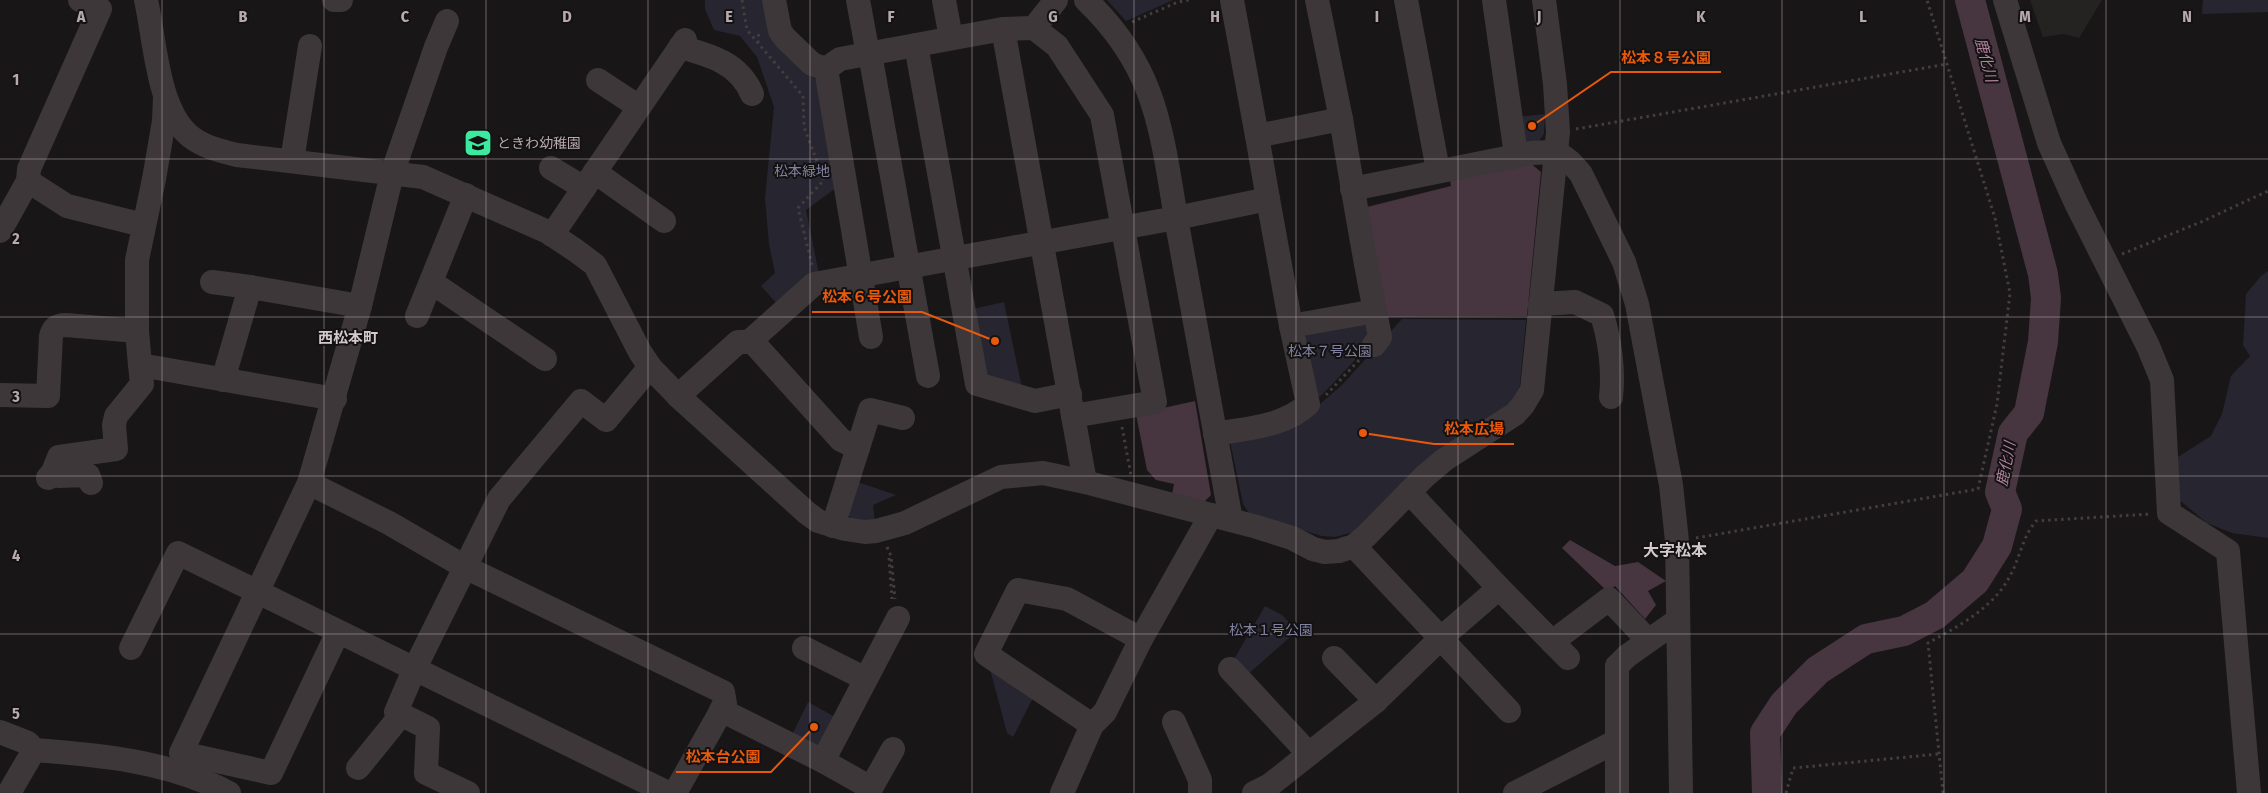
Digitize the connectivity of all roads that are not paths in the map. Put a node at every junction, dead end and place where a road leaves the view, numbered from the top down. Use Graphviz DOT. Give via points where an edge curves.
graph roads {
  1 [pos="80,0"];
  2 [pos="146,0"];
  3 [pos="334,0"];
  4 [pos="340,0"];
  5 [pos="774,0"];
  6 [pos="858,0"];
  7 [pos="944,0"];
  8 [pos="1056,0"];
  9 [pos="1086,0"];
  10 [pos="1232,0"];
  11 [pos="1317,0"];
  12 [pos="1406,0"];
  13 [pos="1494,0"];
  14 [pos="1544,0"];
  15 [pos="2005,0"];
  16 [pos="447,21"];
  17 [pos="1034,28"];
  18 [pos="1003,29"];
  19 [pos="951,38"];
  20 [pos="916,45"];
  21 [pos="310,46"];
  22 [pos="869,54"];
  23 [pos="826,69"];
  24 [pos="600,87"];
  25 [pos="165,92"];
  26 [pos="752,94"];
  27 [pos="636,112"];
  28 [pos="1341,119"];
  29 [pos="1257,136"];
  30 [pos="1556,142"];
  31 [pos="1516,155"];
  32 [pos="292,161"];
  33 [pos="551,168"];
  34 [pos="392,174"];
  35 [pos="1442,177"];
  36 [pos="589,180"];
  37 [pos="28,181"];
  38 [pos="466,196"];
  39 [pos="1353,196"];
  40 [pos="1268,200"];
  41 [pos="1176,218"];
  42 [pos="664,221"];
  43 [pos="143,225"];
  44 [pos="1122,227"];
  45 [pos="0,231"];
  46 [pos="552,235"];
  47 [pos="1041,242"];
  48 [pos="955,258"];
  49 [pos="907,266"];
  50 [pos="860,275"];
  51 [pos="212,282"];
  52 [pos="431,282"];
  53 [pos="250,287"];
  54 [pos="1540,304"];
  55 [pos="360,306"];
  56 [pos="1375,311"];
  57 [pos="417,316"];
  58 [pos="1291,326"];
  59 [pos="137,331"];
  60 [pos="871,338"];
  61 [pos="751,340"];
  62 [pos="1374,345"];
  63 [pos="545,359"];
  64 [pos="140,365"];
  65 [pos="650,367"];
  66 [pos="928,376"];
  67 [pos="223,380"];
  68 [pos="0,394"];
  69 [pos="678,396"];
  70 [pos="1611,397"];
  71 [pos="335,399"];
  72 [pos="1072,405"];
  73 [pos="903,418"];
  74 [pos="1216,434"];
  75 [pos="858,448"];
  76 [pos="1085,482"];
  77 [pos="91,483"];
  78 [pos="309,483"];
  79 [pos="1409,492"];
  80 [pos="1221,518"];
  81 [pos="833,526"];
  82 [pos="1354,546"];
  83 [pos="465,567"];
  84 [pos="1500,588"];
  85 [pos="258,592"];
  86 [pos="895,617"];
  87 [pos="1678,620"];
  88 [pos="338,632"];
  89 [pos="1643,635"];
  90 [pos="1141,639"];
  91 [pos="1440,639"];
  92 [pos="131,648"];
  93 [pos="804,648"];
  94 [pos="1334,658"];
  95 [pos="414,670"];
  96 [pos="1230,670"];
  97 [pos="866,679"];
  98 [pos="1376,701"];
  99 [pos="721,710"];
  100 [pos="1509,711"];
  101 [pos="401,715"];
  102 [pos="1174,722"];
  103 [pos="1092,725"];
  104 [pos="0,732"];
  105 [pos="1617,741"];
  106 [pos="893,749"];
  107 [pos="34,750"];
  108 [pos="1309,754"];
  109 [pos="823,761"];
  110 [pos="358,768"];
  111 [pos="870,790"];
  112 [pos="9,793"];
  113 [pos="229,793"];
  114 [pos="468,793"];
  115 [pos="668,793"];
  116 [pos="675,793"];
  117 [pos="1062,793"];
  118 [pos="1200,793"];
  119 [pos="1254,793"];
  120 [pos="1515,793"];
  121 [pos="1617,793"];
  122 [pos="1681,793"];
  123 [pos="2249,793"];
  1 -- 37 [label="street" via="100,9 29,169"];
  2 -- 25 [label="street"];
  3 -- 4 [label="street"];
  5 -- 23 [label="street" via="780,31 785,38 812,64"];
  6 -- 22 [label="street"];
  7 -- 19 [label="street"];
  8 -- 17 [label="street"];
  9 -- 41 [label="street" via="1129,50 1145,81 1161,126"];
  10 -- 29 [label="street"];
  11 -- 28 [label="street"];
  12 -- 35 [label="street"];
  13 -- 31 [label="street"];
  14 -- 30 [label="street" via="1555,84"];
  15 -- 123 [label="street" via="2049,142 2162,380 2169,513 2228,551"];
  16 -- 34 [label="street"];
  17 -- 18 [label="street"];
  17 -- 44 [label="street" via="1057,46 1102,115"];
  18 -- 19 [label="street"];
  18 -- 47 [label="street"];
  19 -- 20 [label="street"];
  20 -- 22 [label="street"];
  20 -- 48 [label="street"];
  21 -- 32 [label="street"];
  22 -- 23 [label="street" via="840,59"];
  22 -- 49 [label="street"];
  23 -- 50 [label="street"];
  24 -- 27 [label="street"];
  25 -- 32 [label="street" via="172,114 189,136 198,142 237,155"];
  25 -- 43 [label="street" via="164,121"];
  26 -- 27 [label="street" via="741,74 727,63 682,44"];
  27 -- 36 [label="street"];
  28 -- 29 [label="street"];
  28 -- 39 [label="street"];
  29 -- 40 [label="street"];
  30 -- 31 [label="street"];
  30 -- 54 [label="street"];
  30 -- 87 [label="street" via="1581,174 1624,262 1637,304 1663,436 1677,541"];
  31 -- 35 [label="street"];
  32 -- 34 [label="street"];
  33 -- 36 [label="street"];
  34 -- 38 [label="street" via="423,178"];
  34 -- 55 [label="street"];
  35 -- 39 [label="street"];
  36 -- 42 [label="street"];
  36 -- 46 [label="street"];
  37 -- 43 [label="street" via="67,206"];
  37 -- 45 [label="street"];
  38 -- 46 [label="street"];
  38 -- 52 [label="street"];
  39 -- 56 [label="street"];
  40 -- 41 [label="street"];
  40 -- 58 [label="street"];
  41 -- 44 [label="street"];
  41 -- 74 [label="street"];
  43 -- 59 [label="street" via="137,260"];
  44 -- 47 [label="street"];
  44 -- 72 [label="street" via="1155,402 1119,408"];
  46 -- 65 [label="street" via="595,265 627,331"];
  47 -- 48 [label="street"];
  47 -- 72 [label="street"];
  48 -- 49 [label="street"];
  48 -- 72 [label="street" via="978,384 1035,401"];
  49 -- 50 [label="street"];
  49 -- 66 [label="street"];
  50 -- 60 [label="street"];
  50 -- 61 [label="street" via="816,283"];
  51 -- 53 [label="street"];
  52 -- 57 [label="street"];
  52 -- 63 [label="street"];
  53 -- 55 [label="street"];
  53 -- 67 [label="street"];
  54 -- 70 [label="street" via="1575,302 1602,315 1607,330"];
  54 -- 79 [label="street" via="1532,390 1523,406 1506,422 1444,460"];
  55 -- 71 [label="street"];
  56 -- 58 [label="street"];
  56 -- 62 [label="street" via="1380,337"];
  58 -- 74 [label="street" via="1308,404 1280,422"];
  59 -- 64 [label="street"];
  59 -- 68 [label="street" via="57,326 51,336 48,396"];
  61 -- 69 [label="street" via="738,342"];
  61 -- 75 [label="street" via="842,440"];
  64 -- 67 [label="street"];
  64 -- 77 [label="street" via="142,384 116,416 116,449 58,457 50,475 88,475"];
  65 -- 69 [label="street"];
  65 -- 83 [label="street" via="606,420 581,401 499,499"];
  67 -- 71 [label="street"];
  69 -- 81 [label="street" via="807,513"];
  71 -- 78 [label="street"];
  72 -- 76 [label="street"];
  73 -- 75 [label="street" via="870,410"];
  74 -- 80 [label="street"];
  75 -- 81 [label="street"];
  76 -- 80 [label="street"];
  76 -- 81 [label="street" via="1043,473 1001,476 906,523 865,532"];
  78 -- 83 [label="street" via="389,523"];
  78 -- 85 [label="street"];
  79 -- 82 [label="street"];
  79 -- 84 [label="street"];
  80 -- 82 [label="street" via="1292,538 1313,550 1339,551"];
  80 -- 90 [label="street"];
  82 -- 91 [label="street"];
  83 -- 95 [label="street"];
  83 -- 99 [label="street" via="722,692 725,704"];
  84 -- 89 [label="street" via="1560,650 1609,599"];
  84 -- 91 [label="street"];
  85 -- 88 [label="street"];
  85 -- 88 [label="street" via="181,753 271,774"];
  85 -- 92 [label="street" via="178,553"];
  86 -- 97 [label="street"];
  87 -- 105 [label="street" via="1617,666"];
  87 -- 122 [label="street"];
  88 -- 95 [label="street"];
  90 -- 103 [label="street" via="1105,712"];
  90 -- 103 [label="street" via="1067,599 1018,590 986,654"];
  91 -- 98 [label="street"];
  91 -- 100 [label="street"];
  93 -- 97 [label="street"];
  94 -- 98 [label="street"];
  95 -- 101 [label="street" via="396,712"];
  95 -- 115 [label="street"];
  96 -- 108 [label="street"];
  97 -- 109 [label="street"];
  98 -- 108 [label="street"];
  99 -- 109 [label="street"];
  99 -- 116 [label="street"];
  101 -- 110 [label="street"];
  101 -- 114 [label="street" via="428,728 426,773"];
  102 -- 118 [label="street" via="1200,780"];
  103 -- 117 [label="street"];
  104 -- 107 [label="street" via="28,743"];
  105 -- 120 [label="street"];
  105 -- 121 [label="street"];
  106 -- 111 [label="street"];
  107 -- 112 [label="street"];
  107 -- 113 [label="street" via="128,759 182,774"];
  108 -- 119 [label="street" via="1270,785"];
  109 -- 111 [label="street"];
}
